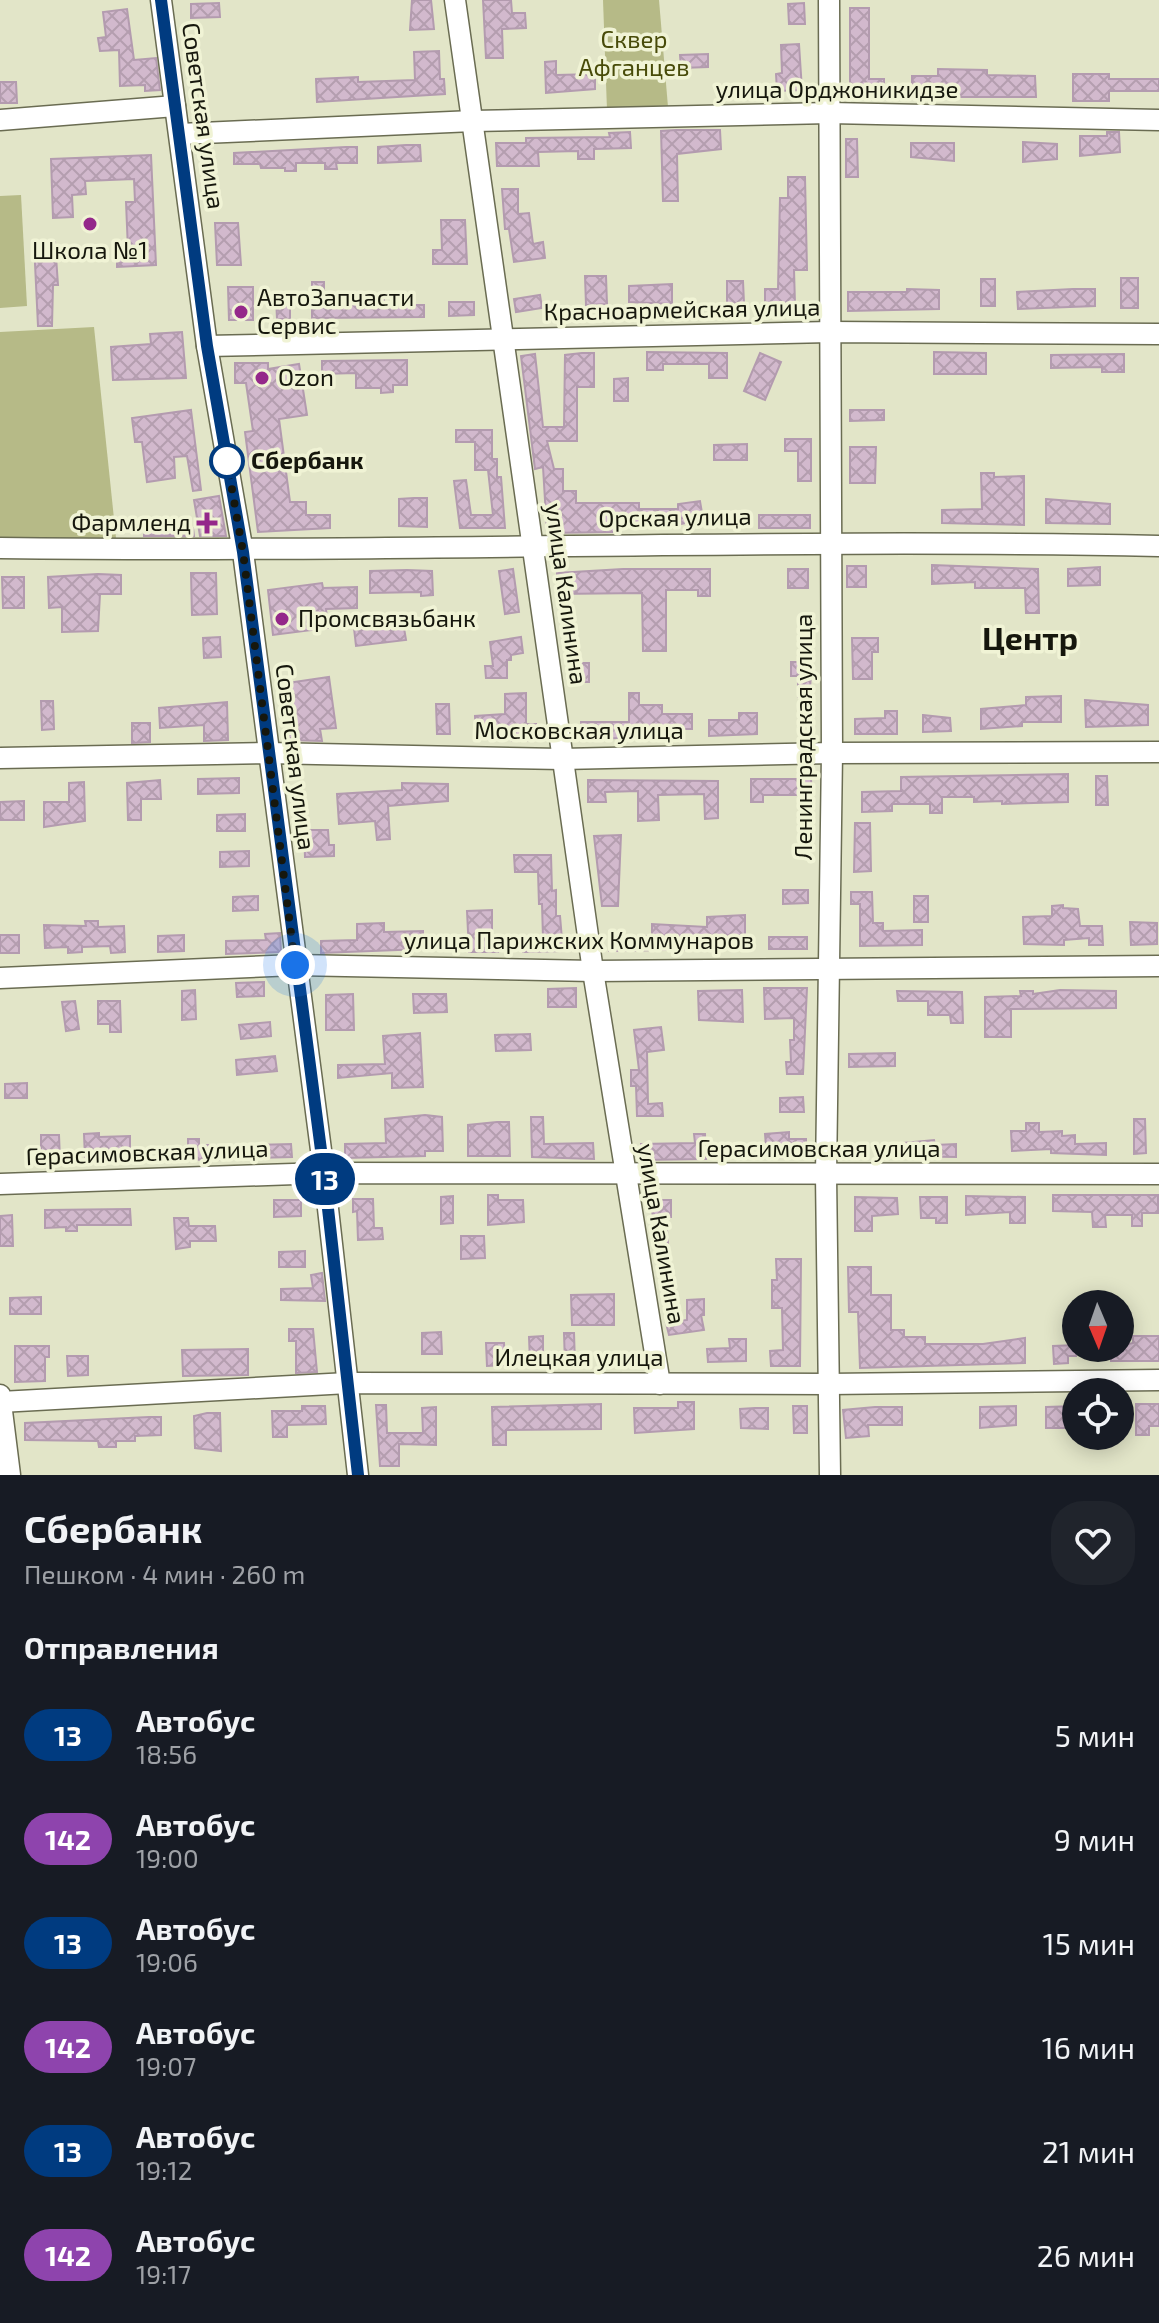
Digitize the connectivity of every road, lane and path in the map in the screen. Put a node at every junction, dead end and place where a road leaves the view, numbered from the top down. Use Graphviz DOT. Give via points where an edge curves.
graph roads {
  1 [pos="161,0"];
  2 [pos="455,0"];
  3 [pos="829,0"];
  4 [pos="175,106"];
  5 [pos="830,113"];
  6 [pos="0,120"];
  7 [pos="1159,120"];
  8 [pos="473,121"];
  9 [pos="180,134"];
  10 [pos="830,332"];
  11 [pos="1159,334"];
  12 [pos="502,340"];
  13 [pos="207,346"];
  14 [pos="830,542"];
  15 [pos="534,546"];
  16 [pos="1159,546"];
  17 [pos="0,548"];
  18 [pos="243,552"];
  19 [pos="1159,752"];
  20 [pos="268,753"];
  21 [pos="832,753"];
  22 [pos="0,758"];
  23 [pos="562,759"];
  24 [pos="295,965"];
  25 [pos="1159,966"];
  26 [pos="828,967"];
  27 [pos="593,971"];
  28 [pos="0,978"];
  29 [pos="324,1173"];
  30 [pos="1159,1174"];
  31 [pos="826,1175"];
  32 [pos="624,1176"];
  33 [pos="0,1184"];
  34 [pos="1159,1380"];
  35 [pos="348,1383"];
  36 [pos="660,1384"];
  37 [pos="829,1384"];
  38 [pos="0,1395"];
  39 [pos="0,1402"];
  40 [pos="10,1475"];
  41 [pos="358,1475"];
  42 [pos="830,1475"];
  1 -- 4 [label="street, Советская улица"];
  2 -- 8 [label="street, улица Калинина"];
  3 -- 5 [label="street, Ленинградская улица"];
  4 -- 6 [label="street"];
  4 -- 9 [label="street, Советская улица"];
  5 -- 7 [label="street, улица Орджоникидзе"];
  5 -- 8 [label="street, улица Орджоникидзе"];
  5 -- 10 [label="street, Ленинградская улица"];
  8 -- 9 [label="street, улица Орджоникидзе"];
  8 -- 12 [label="street, улица Калинина"];
  9 -- 13 [label="street, Советская улица"];
  10 -- 11 [label="street, Красноармейская улица"];
  10 -- 12 [label="street, Красноармейская улица"];
  10 -- 14 [label="street, Ленинградская улица"];
  12 -- 13 [label="street, Красноармейская улица"];
  12 -- 15 [label="street, улица Калинина"];
  13 -- 18 [label="street, Советская улица"];
  14 -- 15 [label="street, Орская улица"];
  14 -- 16 [label="street, Орская улица"];
  14 -- 21 [label="street, Ленинградская улица"];
  15 -- 18 [label="street, Орская улица"];
  15 -- 23 [label="street, улица Калинина"];
  17 -- 18 [label="street, Орская улица"];
  18 -- 20 [label="street, Советская улица"];
  19 -- 21 [label="street, Московская улица"];
  20 -- 22 [label="street, Московская улица"];
  20 -- 23 [label="street, Московская улица"];
  20 -- 24 [label="street, Советская улица"];
  21 -- 23 [label="street, Московская улица"];
  21 -- 26 [label="street, Ленинградская улица"];
  23 -- 27 [label="street, улица Калинина"];
  24 -- 27 [label="street, улица Парижских Коммунаров"];
  24 -- 28 [label="street, улица Парижских Коммунаров"];
  24 -- 29 [label="street, Советская улица"];
  25 -- 26 [label="street, улица Парижских Коммунаров"];
  26 -- 27 [label="street, улица Парижских Коммунаров"];
  26 -- 31 [label="street, Ленинградская улица"];
  27 -- 32 [label="street, улица Калинина"];
  29 -- 32 [label="street, Герасимовская улица"];
  29 -- 33 [label="street, Герасимовская улица"];
  29 -- 35 [label="street, Советская улица"];
  30 -- 31 [label="street, Герасимовская улица"];
  31 -- 32 [label="street, Герасимовская улица"];
  31 -- 37 [label="street, Ленинградская улица"];
  32 -- 36 [label="street, улица Калинина"];
  34 -- 37 [label="street, Илецкая улица"];
  35 -- 36 [label="street, Илецкая улица"];
  35 -- 39 [label="street, Илецкая улица"];
  35 -- 41 [label="street, Советская улица"];
  36 -- 37 [label="street, Илецкая улица"];
  37 -- 42 [label="street, Ленинградская улица"];
  38 -- 39 [label="street"];
  39 -- 40 [label="street"];
}
